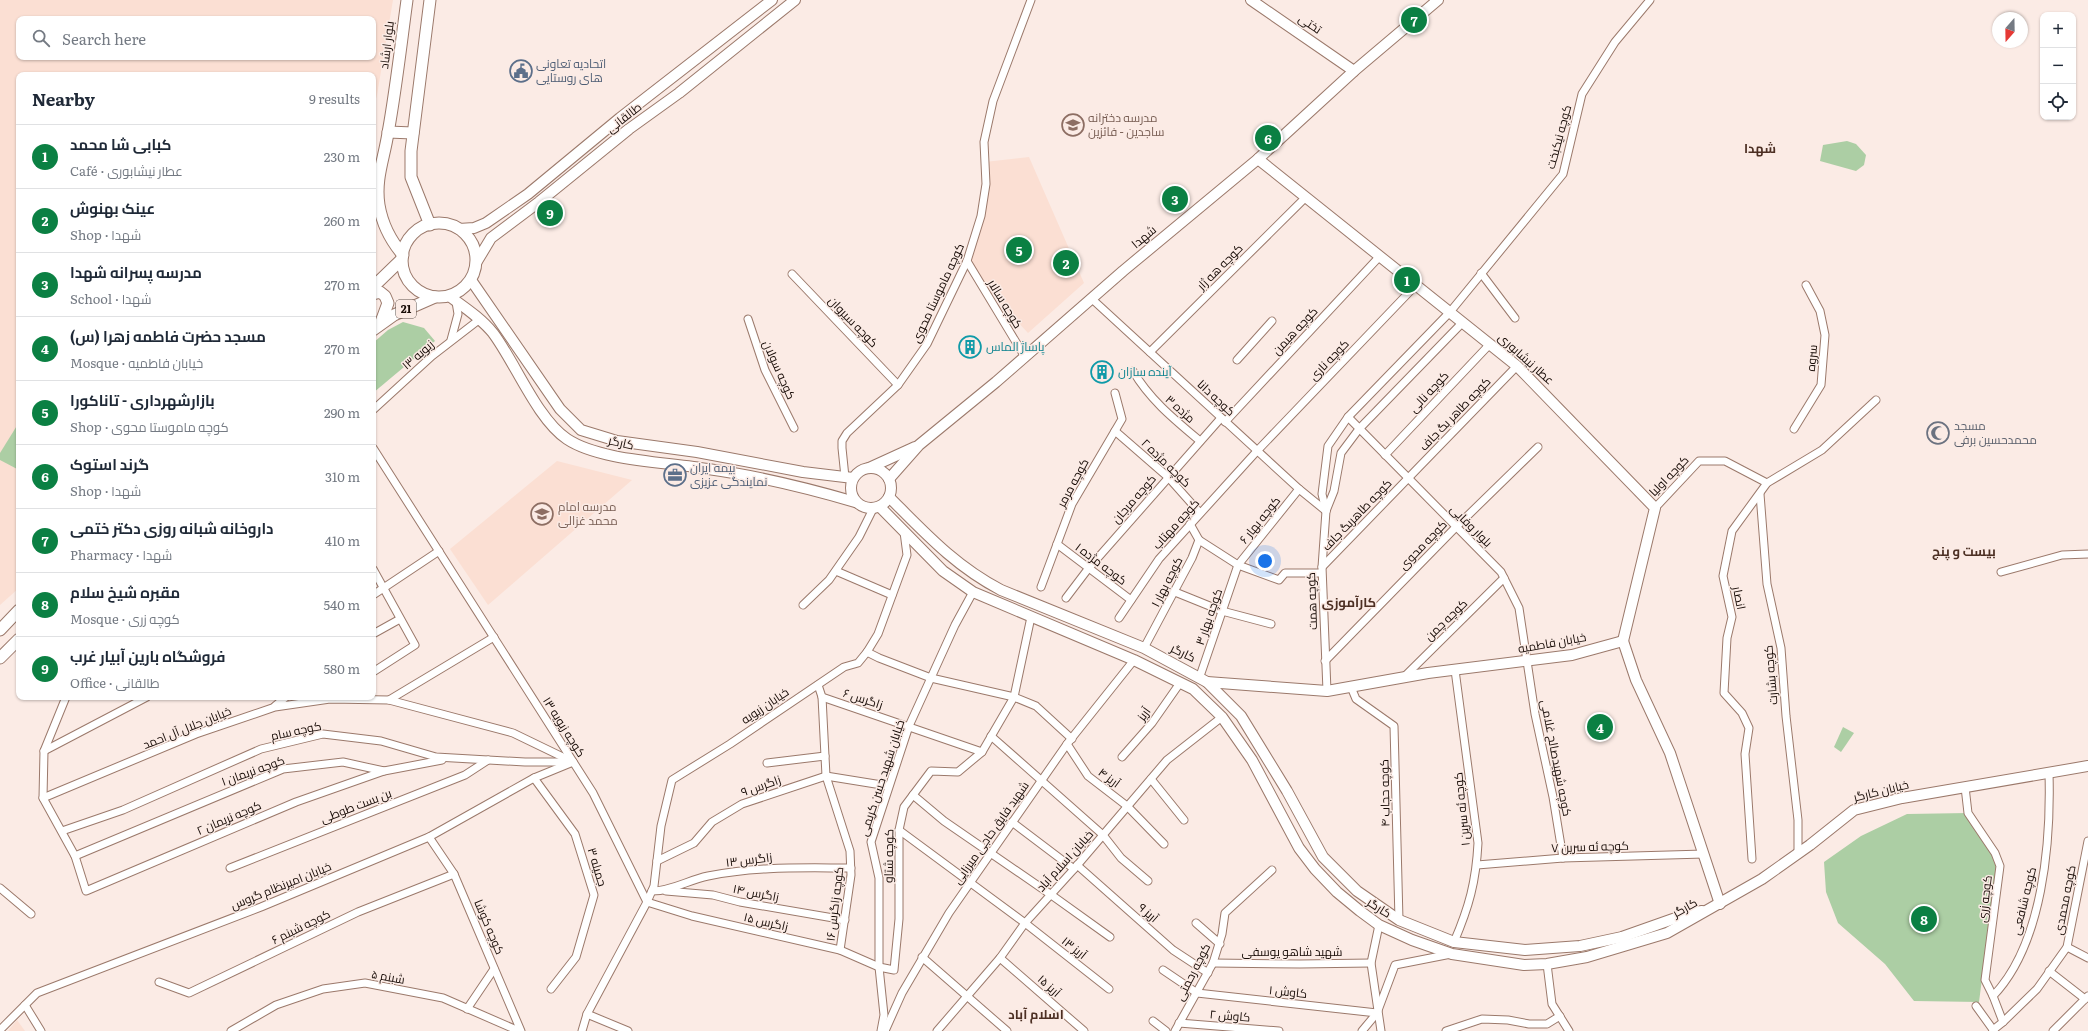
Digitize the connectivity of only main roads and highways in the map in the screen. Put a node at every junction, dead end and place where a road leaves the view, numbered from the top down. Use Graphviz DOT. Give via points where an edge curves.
graph roads {
  1 [pos="406,0"];
  2 [pos="430,0"];
  3 [pos="772,0"];
  4 [pos="794,0"];
  5 [pos="1251,0"];
  6 [pos="1438,0"];
  7 [pos="1354,71"];
  8 [pos="388,132"];
  9 [pos="413,133"];
  10 [pos="592,141"];
  11 [pos="601,152"];
  12 [pos="1258,159"];
  13 [pos="378,174"];
  14 [pos="376,182"];
  15 [pos="430,224"];
  16 [pos="460,229"];
  17 [pos="402,257"];
  18 [pos="476,263"];
  19 [pos="471,280"];
  20 [pos="376,284"];
  21 [pos="376,293"];
  22 [pos="435,297"];
  23 [pos="453,299"];
  24 [pos="376,327"];
  25 [pos="919,445"];
  26 [pos="869,468"];
  27 [pos="849,477"];
  28 [pos="889,479"];
  29 [pos="889,497"];
  30 [pos="855,502"];
  31 [pos="876,508"];
  32 [pos="16,613"];
  33 [pos="0,630"];
  34 [pos="1623,641"];
  35 [pos="16,642"];
  36 [pos="1144,648"];
  37 [pos="0,658"];
  38 [pos="1134,660"];
  39 [pos="1204,679"];
  40 [pos="2088,766"];
  41 [pos="1720,904"];
  42 [pos="1708,910"];
  1 -- 8 [label="main road, بلوار ارشاد"];
  2 -- 9 [label="main road"];
  3 -- 10 [label="main road, طالقانی"];
  4 -- 11 [label="main road, طالقانی"];
  5 -- 7 [label="main road, تختی"];
  6 -- 7 [label="main road, شهدا"];
  7 -- 12 [label="main road, شهدا"];
  8 -- 9 [label="main road"];
  8 -- 13 [label="main road, بلوار ارشاد"];
  9 -- 15 [label="main road" via="411,177"];
  10 -- 11 [label="main road"];
  10 -- 16 [label="main road, طالقانی" via="499,215 474,228"];
  11 -- 18 [label="main road, طالقانی" via="492,238"];
  12 -- 25 [label="main road, شهدا"];
  12 -- 34 [label="main road, عطار نیشابوری" via="1518,366 1655,508"];
  13 -- 14 [label="main road"];
  13 -- 17 [label="main road, بلوار ارشاد" via="384,222"];
  15 -- 16 [label="main road" via="445,224"];
  15 -- 17 [label="main road" via="412,236"];
  16 -- 18 [label="main road" via="469,238 475,250"];
  17 -- 20 [label="main road"];
  17 -- 22 [label="main road" via="404,272 411,284 422,293"];
  18 -- 19 [label="main road"];
  19 -- 23 [label="main road"];
  19 -- 27 [label="main road, کارگر" via="560,409 581,430 617,441 697,452 803,472"];
  21 -- 24 [label="main road" via="380,292 385,296 388,303"];
  22 -- 23 [label="main road"];
  22 -- 24 [label="main road, 21" via="394,314"];
  23 -- 30 [label="main road, کارگر" via="480,319 493,333 549,423 580,447 630,459 708,469 804,487"];
  25 -- 26 [label="main road"];
  25 -- 28 [label="main road"];
  26 -- 27 [label="main road"];
  26 -- 28 [label="main road" via="883,472"];
  27 -- 30 [label="main road"];
  28 -- 29 [label="main road"];
  29 -- 31 [label="main road"];
  29 -- 36 [label="main road, کارگر" via="944,552 979,578 1001,590"];
  30 -- 31 [label="main road" via="863,507"];
  31 -- 38 [label="main road, کارگر" via="944,571 973,592"];
  32 -- 33 [label="main road"];
  34 -- 39 [label="main road, خیابان فاطمیه" via="1572,655 1455,670 1327,691"];
  34 -- 41 [label="main road" via="1636,680 1670,753"];
  35 -- 37 [label="main road"];
  36 -- 38 [label="main road"];
  36 -- 39 [label="main road, کارگر"];
  38 -- 42 [label="main road, کارگر" via="1193,689 1222,717 1252,760 1299,848 1315,869 1360,912 1378,924 1412,940 1452,954 1524,965 1547,964 1587,958 1667,933"];
  39 -- 42 [label="main road, کارگر" via="1241,716 1287,791 1323,857 1357,891 1399,920 1454,942 1525,950 1580,946 1622,937 1690,912"];
  40 -- 41 [label="main road, خیابان کارگر" via="1902,798 1854,810 1798,854"];
  41 -- 42 [label="main road, خیابان کارگر"];
}
